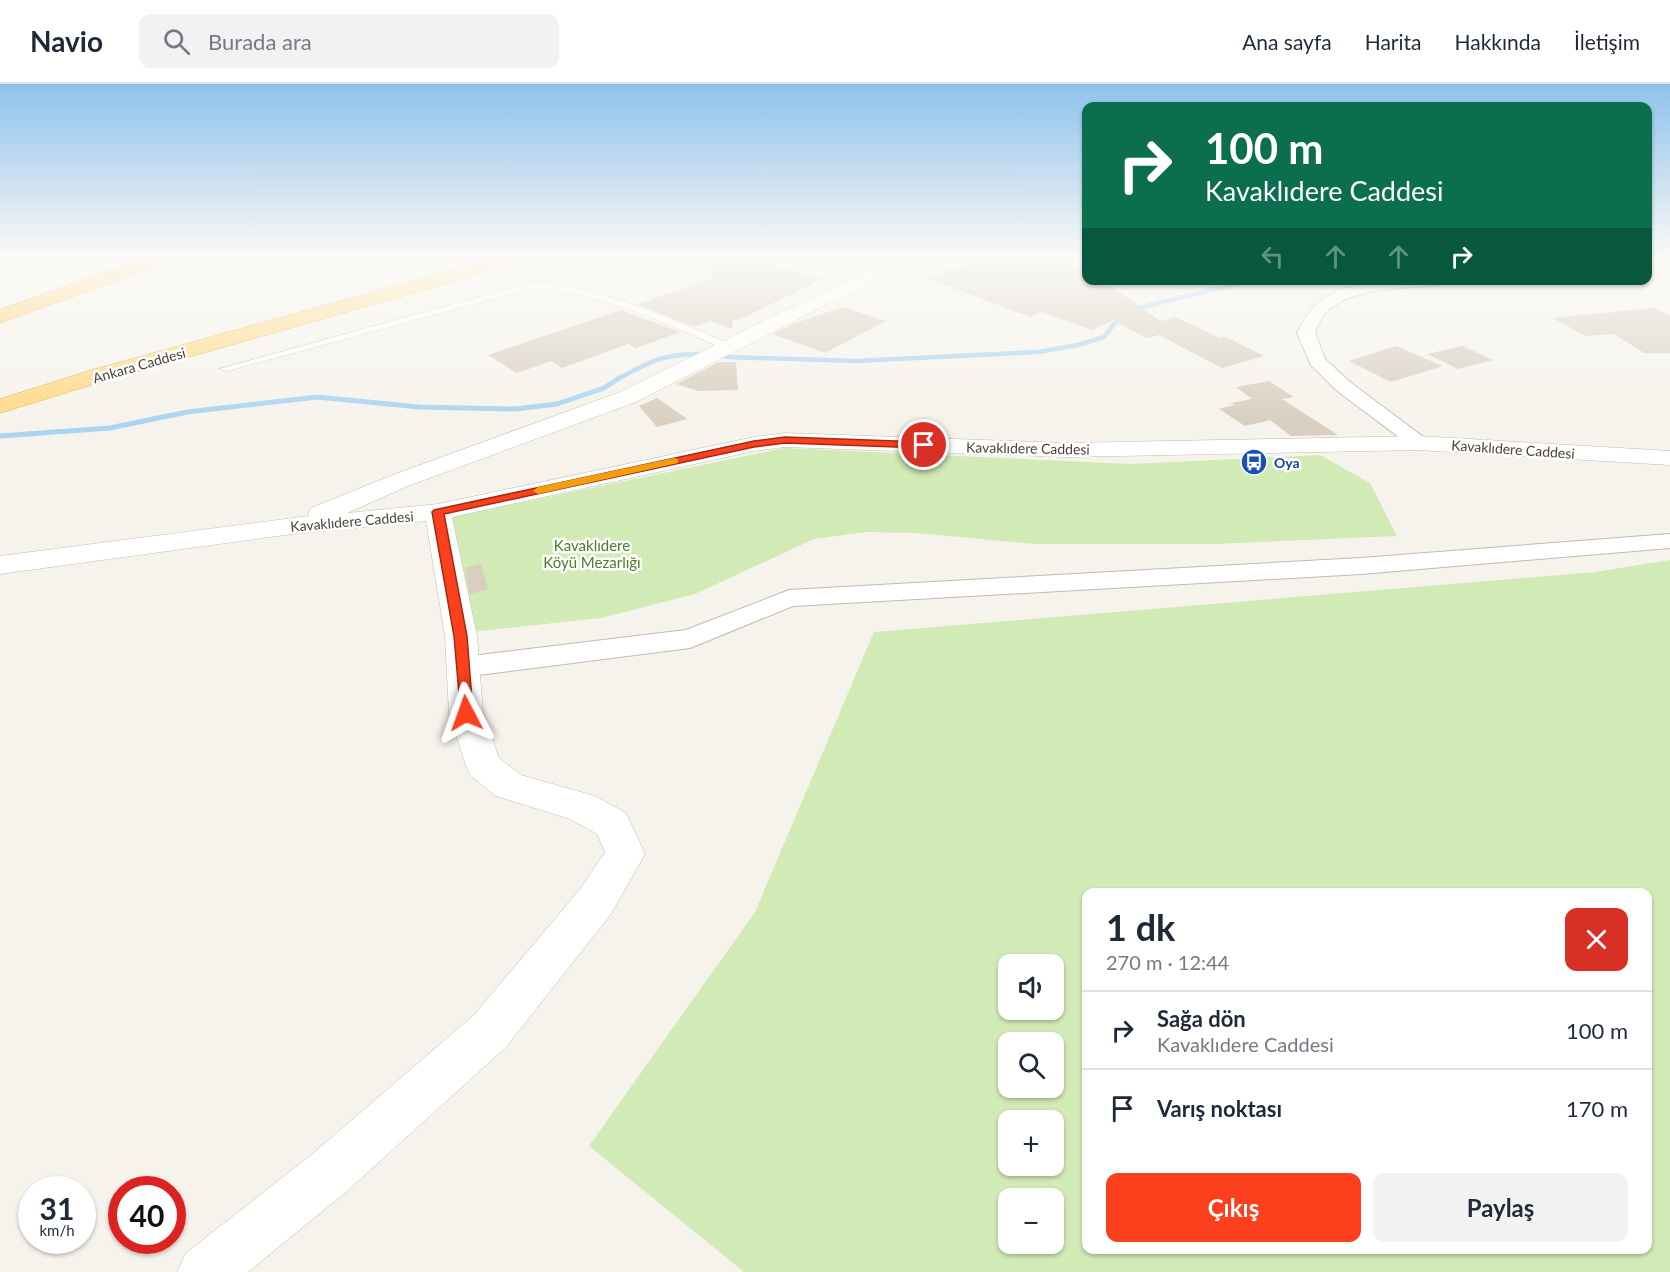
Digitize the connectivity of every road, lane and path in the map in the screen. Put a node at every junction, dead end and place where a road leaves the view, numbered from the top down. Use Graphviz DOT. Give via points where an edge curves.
graph roads {
  1 [pos="285,312"];
  2 [pos="324,312"];
  3 [pos="428,312"];
  4 [pos="651,312"];
  5 [pos="796,312"];
  6 [pos="1316,312"];
  7 [pos="728,347"];
  8 [pos="224,369"];
  9 [pos="0,394"];
  10 [pos="0,408"];
  11 [pos="1419,444"];
  12 [pos="1670,458"];
  13 [pos="438,512"];
  14 [pos="292,526"];
  15 [pos="1670,541"];
  16 [pos="0,565"];
  17 [pos="463,667"];
  18 [pos="205,1272"];
  1 -- 9 [label="highway, Ankara Caddesi"];
  2 -- 10 [label="highway, Ankara Caddesi"];
  3 -- 8 [label="lane"];
  4 -- 7 [label="lane"];
  5 -- 7 [label="street"];
  6 -- 11 [label="street" via="1306,333 1317,361 1342,386"];
  7 -- 14 [label="street" via="628,397 399,481"];
  11 -- 12 [label="street, Kavaklıdere Caddesi"];
  11 -- 13 [label="street, Kavaklıdere Caddesi" via="1068,450 785,440"];
  13 -- 14 [label="street, Kavaklıdere Caddesi"];
  13 -- 17 [label="street"];
  14 -- 16 [label="street, Kavaklıdere Caddesi"];
  15 -- 17 [label="street" via="1361,566 789,598 690,639"];
  17 -- 18 [label="street" via="466,713 484,766 509,786 582,807 612,824 625,854 596,901 490,1031 328,1174"];
}
